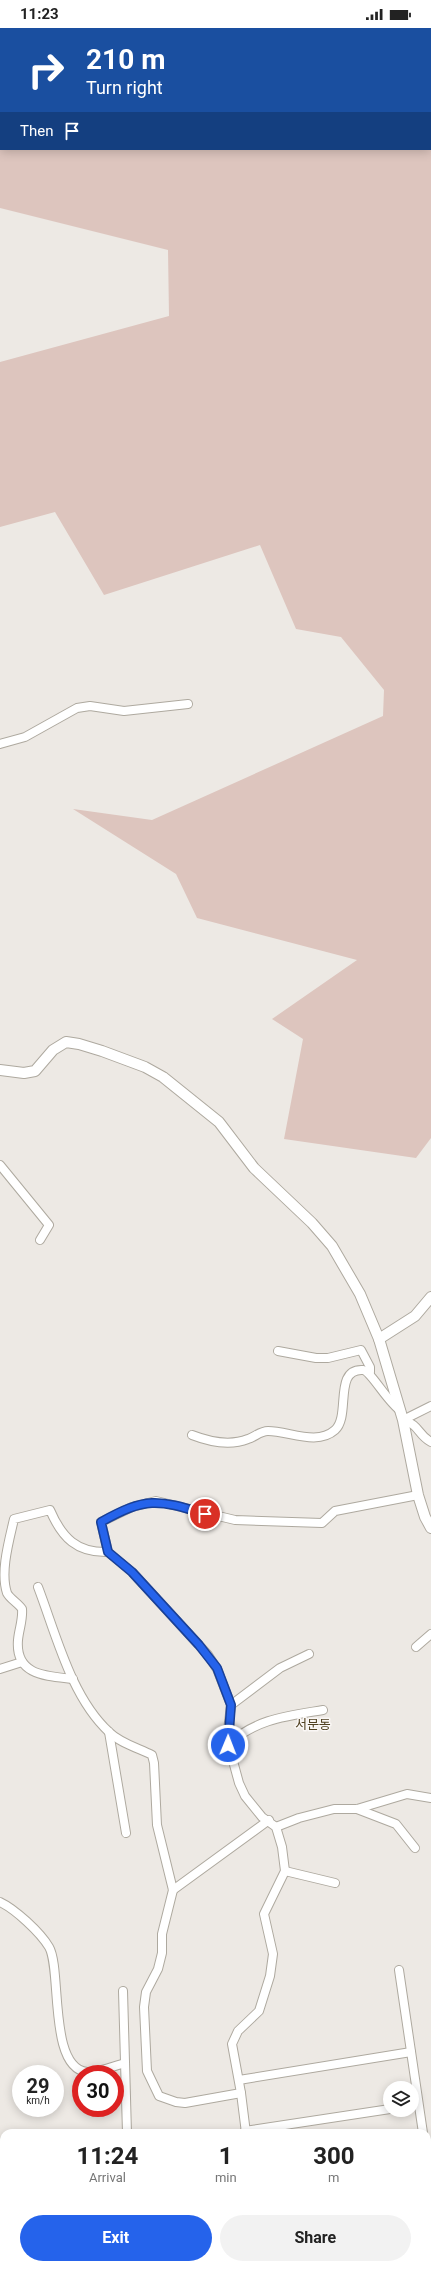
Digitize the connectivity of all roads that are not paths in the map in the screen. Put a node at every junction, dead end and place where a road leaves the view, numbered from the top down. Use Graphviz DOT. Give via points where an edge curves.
graph roads {
  1 [pos="188,704"];
  2 [pos="0,744"];
  3 [pos="0,1070"];
  4 [pos="0,1165"];
  5 [pos="40,1240"];
  6 [pos="431,1297"];
  7 [pos="379,1339"];
  8 [pos="278,1351"];
  9 [pos="370,1372"];
  10 [pos="431,1406"];
  11 [pos="402,1416"];
  12 [pos="192,1434"];
  13 [pos="431,1442"];
  14 [pos="418,1495"];
  15 [pos="431,1528"];
  16 [pos="108,1552"];
  17 [pos="38,1587"];
  18 [pos="431,1634"];
  19 [pos="416,1647"];
  20 [pos="309,1654"];
  21 [pos="22,1662"];
  22 [pos="0,1669"];
  23 [pos="73,1679"];
  24 [pos="231,1705"];
  25 [pos="323,1710"];
  26 [pos="109,1732"];
  27 [pos="228,1745"];
  28 [pos="431,1798"];
  29 [pos="357,1809"];
  30 [pos="268,1820"];
  31 [pos="276,1827"];
  32 [pos="126,1833"];
  33 [pos="415,1848"];
  34 [pos="285,1871"];
  35 [pos="335,1883"];
  36 [pos="173,1890"];
  37 [pos="0,1902"];
  38 [pos="399,1970"];
  39 [pos="122,1991"];
  40 [pos="411,2052"];
  41 [pos="125,2063"];
  42 [pos="239,2080"];
  43 [pos="414,2081"];
  44 [pos="241,2093"];
  45 [pos="383,2110"];
  46 [pos="419,2117"];
  47 [pos="127,2129"];
  48 [pos="246,2129"];
  49 [pos="265,2129"];
  50 [pos="422,2129"];
  1 -- 2 [label="street" via="124,711 90,706 77,708 25,737"];
  3 -- 7 [label="street" via="35,1071 54,1050 66,1042 102,1051 164,1077 218,1122 254,1168 312,1223 332,1246 360,1294"];
  4 -- 5 [label="street" via="49,1224"];
  6 -- 7 [label="street" via="415,1316"];
  7 -- 11 [label="street"];
  8 -- 9 [label="street" via="328,1358 361,1350"];
  9 -- 11 [label="street" via="387,1401"];
  9 -- 12 [label="street" via="362,1370 351,1373 346,1379 343,1390 343,1413 339,1425 329,1433 309,1437 267,1431 243,1441 219,1442"];
  10 -- 11 [label="street"];
  11 -- 13 [label="street" via="414,1423 424,1439"];
  11 -- 14 [label="street"];
  14 -- 15 [label="street"];
  14 -- 16 [label="street" via="334,1512 322,1523 235,1520 156,1502 132,1507 101,1522"];
  16 -- 21 [label="street" via="92,1552 79,1548 56,1526 50,1510 14,1519 3,1572 3,1584 8,1595 22,1609 18,1651"];
  16 -- 24 [label="street" via="132,1572 208,1655 217,1668"];
  17 -- 23 [label="street"];
  18 -- 19 [label="street"];
  20 -- 24 [label="street" via="280,1668"];
  21 -- 22 [label="street"];
  21 -- 23 [label="street" via="32,1671 45,1676"];
  23 -- 26 [label="street" via="82,1696"];
  24 -- 27 [label="street"];
  25 -- 27 [label="street" via="260,1722"];
  26 -- 32 [label="street"];
  26 -- 36 [label="street" via="152,1755 157,1825"];
  27 -- 30 [label="street" via="234,1772 245,1796 262,1817"];
  28 -- 29 [label="street" via="407,1794"];
  29 -- 31 [label="street" via="334,1809"];
  29 -- 33 [label="street" via="396,1824"];
  30 -- 31 [label="street"];
  30 -- 36 [label="street"];
  31 -- 34 [label="street"];
  34 -- 35 [label="street"];
  34 -- 42 [label="street" via="264,1914 273,1954 264,1997 259,2011 238,2031 232,2044"];
  36 -- 44 [label="street" via="162,1934 162,1953 158,1969 146,1992 146,2071 159,2096 176,2102 185,2103"];
  37 -- 41 [label="street" via="30,1925 49,1947 53,1958 56,2011 66,2052 74,2065 86,2072"];
  38 -- 40 [label="street"];
  39 -- 41 [label="street"];
  40 -- 42 [label="street"];
  40 -- 43 [label="street"];
  41 -- 47 [label="street"];
  42 -- 44 [label="street"];
  44 -- 48 [label="street"];
  45 -- 49 [label="street"];
  46 -- 50 [label="street"];
}
